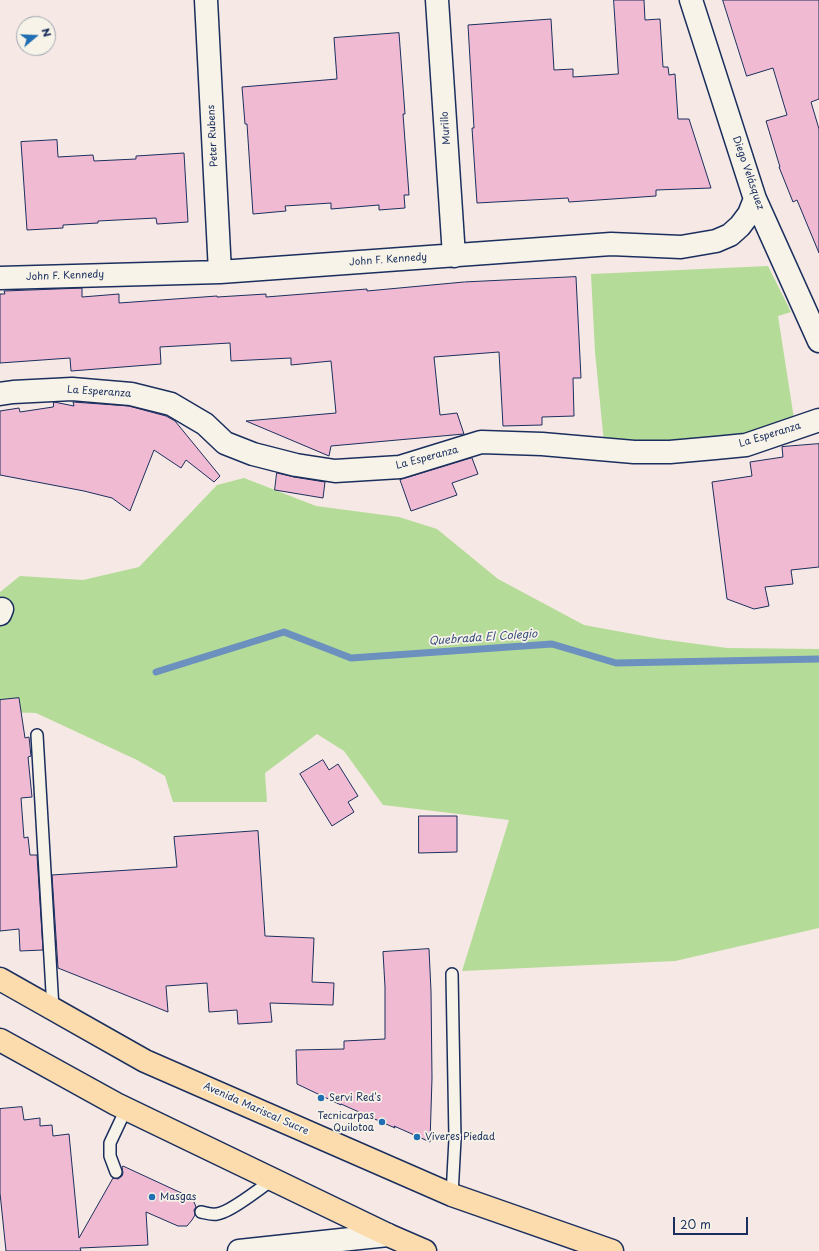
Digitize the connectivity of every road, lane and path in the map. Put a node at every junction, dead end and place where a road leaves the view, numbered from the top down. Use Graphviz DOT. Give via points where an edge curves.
graph roads {
  1 [pos="206,0"];
  2 [pos="437,0"];
  3 [pos="691,0"];
  4 [pos="755,199"];
  5 [pos="454,256"];
  6 [pos="220,272"];
  7 [pos="0,278"];
  8 [pos="819,341"];
  9 [pos="0,394"];
  10 [pos="819,420"];
  11 [pos="37,734"];
  12 [pos="452,974"];
  13 [pos="0,980"];
  14 [pos="53,1010"];
  15 [pos="0,1040"];
  16 [pos="126,1109"];
  17 [pos="116,1172"];
  18 [pos="272,1180"];
  19 [pos="452,1195"];
  20 [pos="202,1212"];
  21 [pos="388,1235"];
  22 [pos="239,1251"];
  23 [pos="425,1251"];
  24 [pos="612,1251"];
  1 -- 6 [label="street, Peter Rubens"];
  2 -- 5 [label="street, Murillo"];
  3 -- 4 [label="street, Diego Velásquez"];
  4 -- 5 [label="street, John F. Kennedy" via="749,214 740,226 730,235 716,241 680,247 611,244"];
  4 -- 8 [label="street, Diego Velásquez"];
  5 -- 6 [label="street, John F. Kennedy"];
  6 -- 7 [label="street, John F. Kennedy"];
  9 -- 10 [label="street, La Esperanza" via="72,389 131,394 172,404 205,424 226,443 253,454 296,465 335,471 400,467 481,442 634,452 670,452 723,447 746,444"];
  11 -- 14 [label="lane"];
  12 -- 19 [label="lane"];
  13 -- 14 [label="main road, Avenida Mariscal Sucre"];
  14 -- 19 [label="main road, Avenida Mariscal Sucre" via="145,1061"];
  15 -- 16 [label="main road"];
  16 -- 17 [label="lane" via="110,1143 110,1156"];
  16 -- 18 [label="main road"];
  18 -- 20 [label="lane" via="229,1210 218,1214"];
  18 -- 21 [label="main road"];
  19 -- 24 [label="main road, Avenida Mariscal Sucre"];
  21 -- 22 [label="street"];
  21 -- 23 [label="main road"];
}
